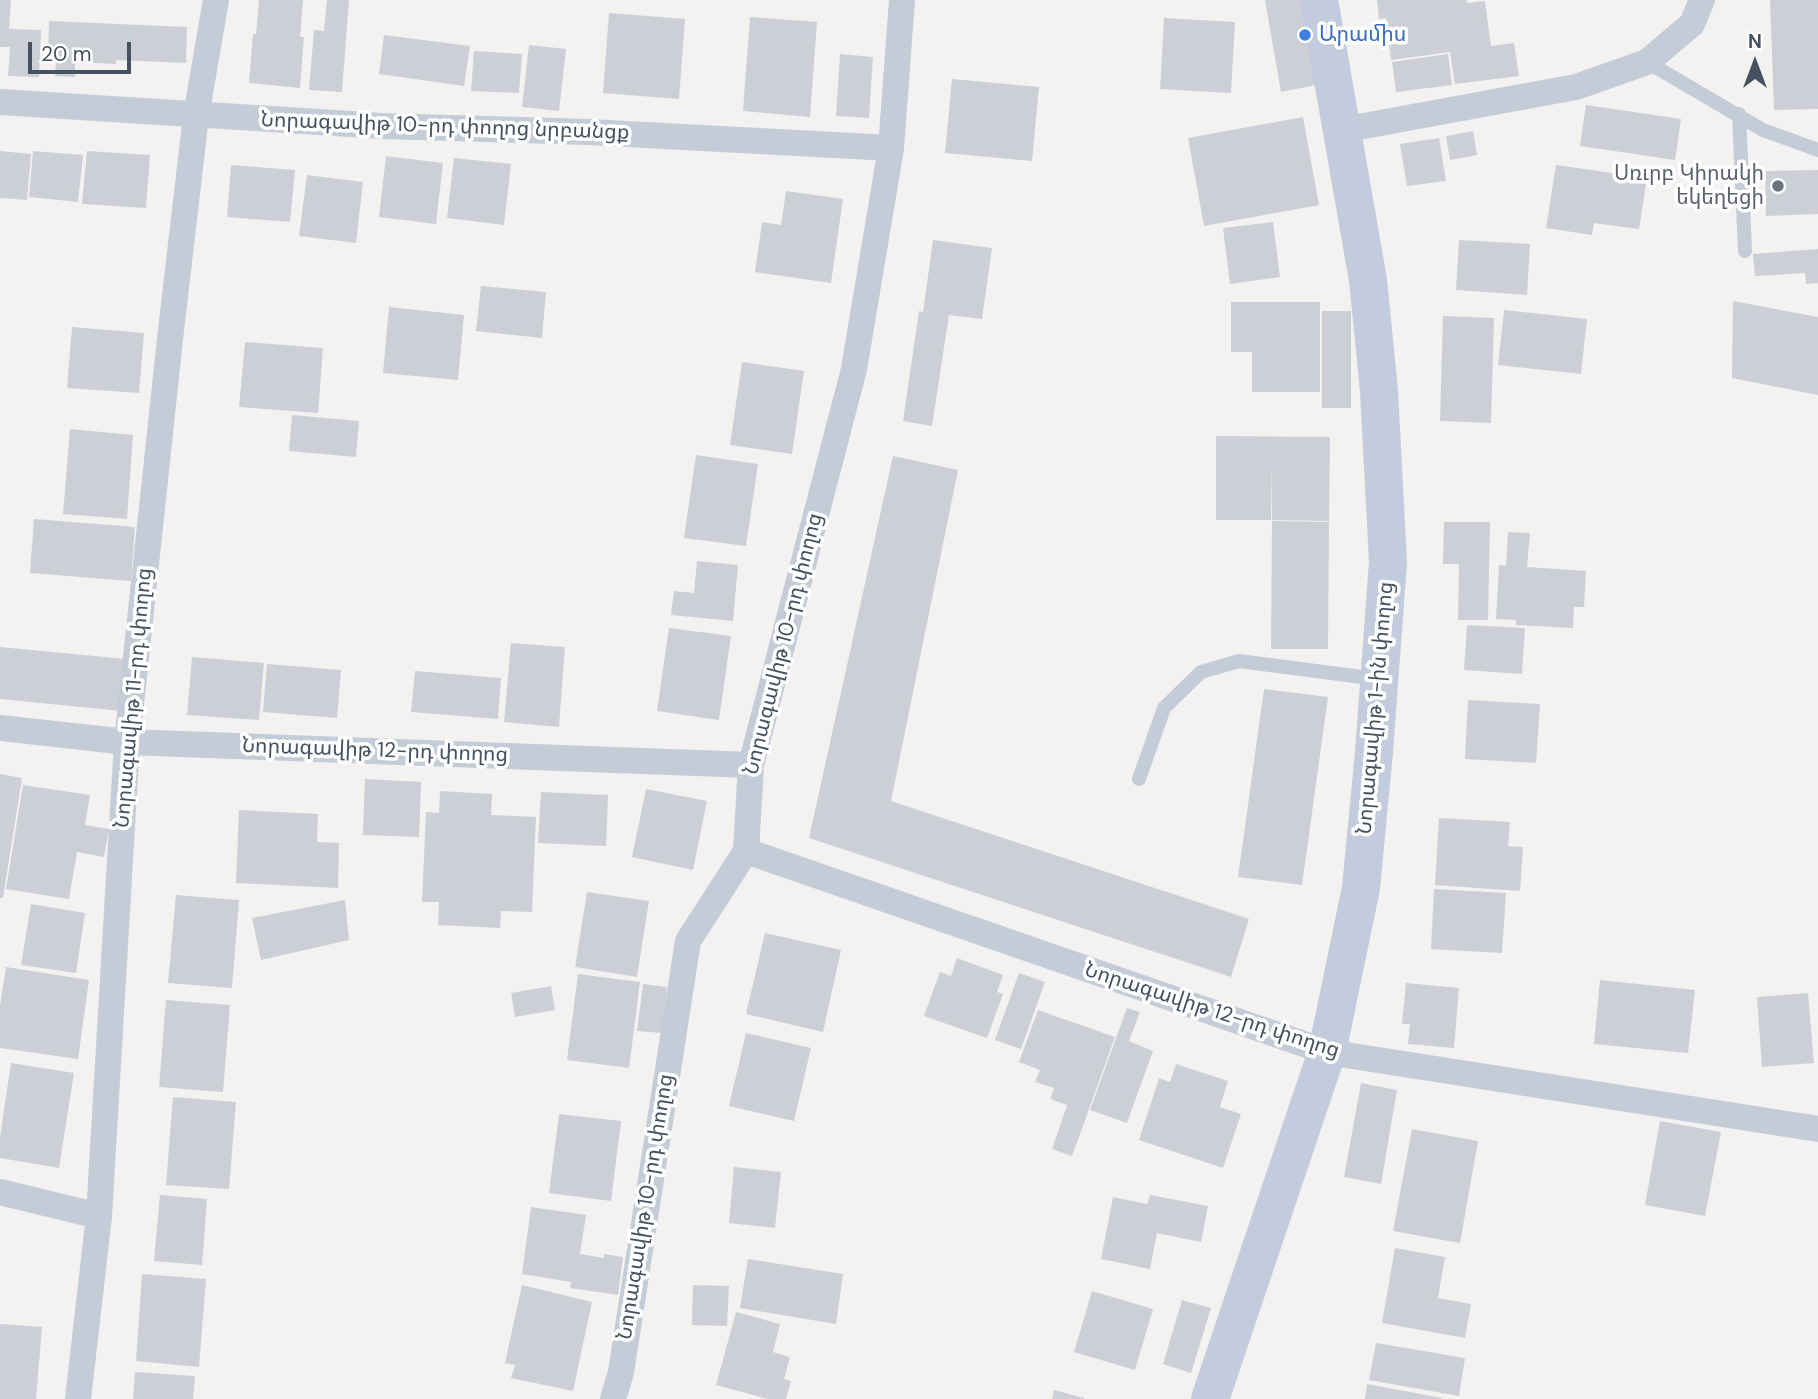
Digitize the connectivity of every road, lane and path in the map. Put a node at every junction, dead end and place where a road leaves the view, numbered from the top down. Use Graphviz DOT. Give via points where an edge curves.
graph roads {
  1 [pos="216,0"];
  2 [pos="902,0"];
  3 [pos="1319,0"];
  4 [pos="1702,0"];
  5 [pos="1647,62"];
  6 [pos="0,102"];
  7 [pos="1739,114"];
  8 [pos="196,116"];
  9 [pos="1342,130"];
  10 [pos="891,148"];
  11 [pos="1818,150"];
  12 [pos="1745,251"];
  13 [pos="1379,680"];
  14 [pos="0,728"];
  15 [pos="127,742"];
  16 [pos="751,765"];
  17 [pos="1139,779"];
  18 [pos="746,851"];
  19 [pos="1327,1052"];
  20 [pos="1818,1129"];
  21 [pos="0,1192"];
  22 [pos="99,1216"];
  23 [pos="78,1399"];
  24 [pos="612,1399"];
  25 [pos="1210,1399"];
  1 -- 8 [label="street, Նորագավիթ 11-րդ փողոց"];
  2 -- 10 [label="street, Նորագավիթ 10-րդ փողոց"];
  3 -- 9 [label="main road, Նորագավիթ 1-ին փողոց"];
  4 -- 5 [label="street" via="1692,24"];
  5 -- 7 [label="lane"];
  5 -- 9 [label="street" via="1576,87"];
  6 -- 8 [label="street, Նորագավիթ 10-րդ փողոց նրբանցք"];
  7 -- 11 [label="lane" via="1763,130"];
  7 -- 12 [label="lane"];
  8 -- 10 [label="street, Նորագավիթ 10-րդ փողոց նրբանցք"];
  8 -- 15 [label="street, Նորագավիթ 11-րդ փողոց"];
  9 -- 13 [label="main road, Նորագավիթ 1-ին փողոց" via="1368,280 1379,391 1388,562"];
  10 -- 16 [label="street, Նորագավիթ 10-րդ փողոց" via="855,369"];
  13 -- 17 [label="lane" via="1239,661 1201,672 1164,708"];
  13 -- 19 [label="main road, Նորագավիթ 1-ին փողոց" via="1361,888"];
  14 -- 15 [label="street, Նորագավիթ 12-րդ փողոց"];
  15 -- 16 [label="street, Նորագավիթ 12-րդ փողոց"];
  15 -- 22 [label="street, Նորագավիթ 11-րդ փողոց"];
  16 -- 18 [label="street, Նորագավիթ 10-րդ փողոց"];
  18 -- 19 [label="street, Նորագավիթ 12-րդ փողոց"];
  18 -- 24 [label="street, Նորագավիթ 10-րդ փողոց" via="688,940 621,1372"];
  19 -- 20 [label="street, Նորագավիթ 12-րդ փողոց"];
  19 -- 25 [label="main road, Նորագավիթ 1-ին փողոց"];
  21 -- 22 [label="street"];
  22 -- 23 [label="street, Նորագավիթ 11-րդ փողոց"];
}
